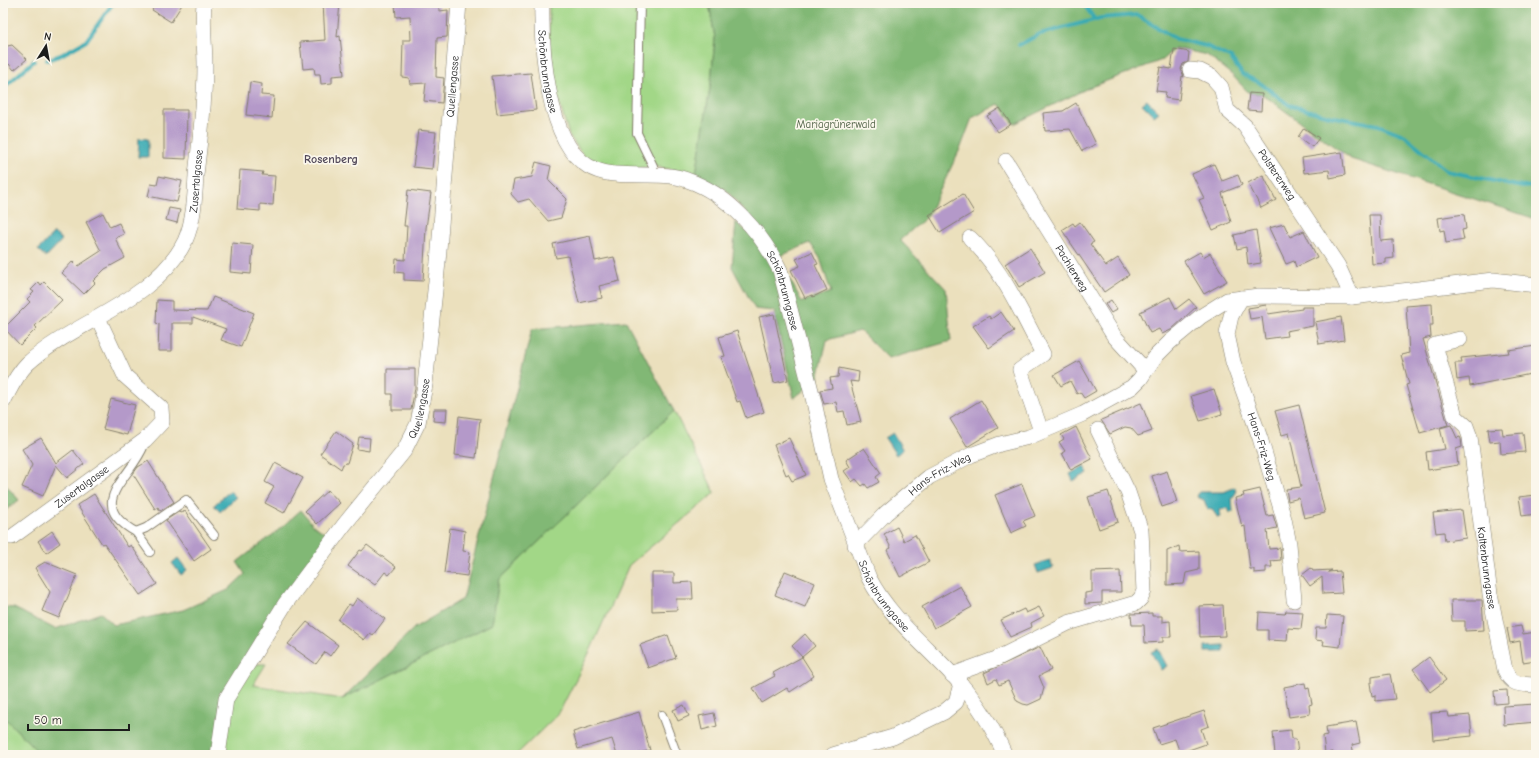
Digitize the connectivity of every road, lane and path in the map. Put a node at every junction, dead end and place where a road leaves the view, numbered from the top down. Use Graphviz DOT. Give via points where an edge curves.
graph roads {
  1 [pos="204,3"];
  2 [pos="459,3"];
  3 [pos="542,3"];
  4 [pos="640,3"];
  5 [pos="1190,70"];
  6 [pos="1006,161"];
  7 [pos="653,175"];
  8 [pos="970,238"];
  9 [pos="1536,285"];
  10 [pos="1352,297"];
  11 [pos="1241,298"];
  12 [pos="98,318"];
  13 [pos="1460,339"];
  14 [pos="1145,370"];
  15 [pos="3,402"];
  16 [pos="1098,430"];
  17 [pos="1041,431"];
  18 [pos="145,440"];
  19 [pos="136,532"];
  20 [pos="214,535"];
  21 [pos="12,538"];
  22 [pos="855,545"];
  23 [pos="150,552"];
  24 [pos="1294,600"];
  25 [pos="957,679"];
  26 [pos="1536,685"];
  27 [pos="662,715"];
  28 [pos="218,755"];
  29 [pos="677,755"];
  30 [pos="833,755"];
  31 [pos="1005,755"];
  1 -- 12 [label="street, Zusertalgasse" via="204,92 194,206 186,239 173,261 147,285"];
  2 -- 28 [label="street, Quellengasse" via="438,262 425,384 418,423 404,451 285,604 226,699"];
  3 -- 7 [label="street, Schönbrunngasse" via="547,78 552,104 565,139 575,156 600,172"];
  4 -- 7 [label="lane" via="637,133 653,166"];
  5 -- 10 [label="street, Polstererweg" via="1200,71 1212,77 1221,87 1227,110 1245,126 1338,266"];
  6 -- 14 [label="street, Pachlerweg" via="1114,336"];
  7 -- 22 [label="street, Schönbrunngasse" via="686,179 722,198 760,236 771,252 780,270 831,479"];
  8 -- 17 [label="street" via="987,254 1043,354 1020,370"];
  9 -- 10 [label="street, Hans-Friz-Weg" via="1493,280"];
  10 -- 11 [label="street, Hans-Friz-Weg"];
  11 -- 14 [label="street, Hans-Friz-Weg" via="1227,300 1200,317 1170,342"];
  11 -- 24 [label="street, Hans-Friz-Weg" via="1231,316 1227,334 1284,519"];
  12 -- 15 [label="street, Zusertalgasse" via="58,340 27,365 13,381"];
  12 -- 18 [label="street, Zusertalgasse" via="125,376 161,408 162,422"];
  13 -- 26 [label="street, Kaltenbrunngasse" via="1435,345 1455,416 1466,426 1470,437 1490,594 1505,670 1509,680 1515,684"];
  14 -- 17 [label="street, Hans-Friz-Weg" via="1132,387 1083,414"];
  16 -- 25 [label="street" via="1128,492 1141,531 1144,591 1141,598 1136,603 1068,623"];
  17 -- 22 [label="street, Hans-Friz-Weg" via="971,455 929,477 886,513"];
  18 -- 19 [label="lane" via="141,451 112,495 113,510 119,522"];
  18 -- 21 [label="street, Zusertalgasse"];
  19 -- 20 [label="lane" via="146,528 186,500"];
  19 -- 23 [label="lane"];
  22 -- 25 [label="street, Schönbrunngasse" via="876,591 909,631"];
  25 -- 30 [label="street" via="956,702 944,712 893,737"];
  25 -- 31 [label="street, Schönbrunngasse" via="974,702"];
  27 -- 29 [label="lane"];
}
